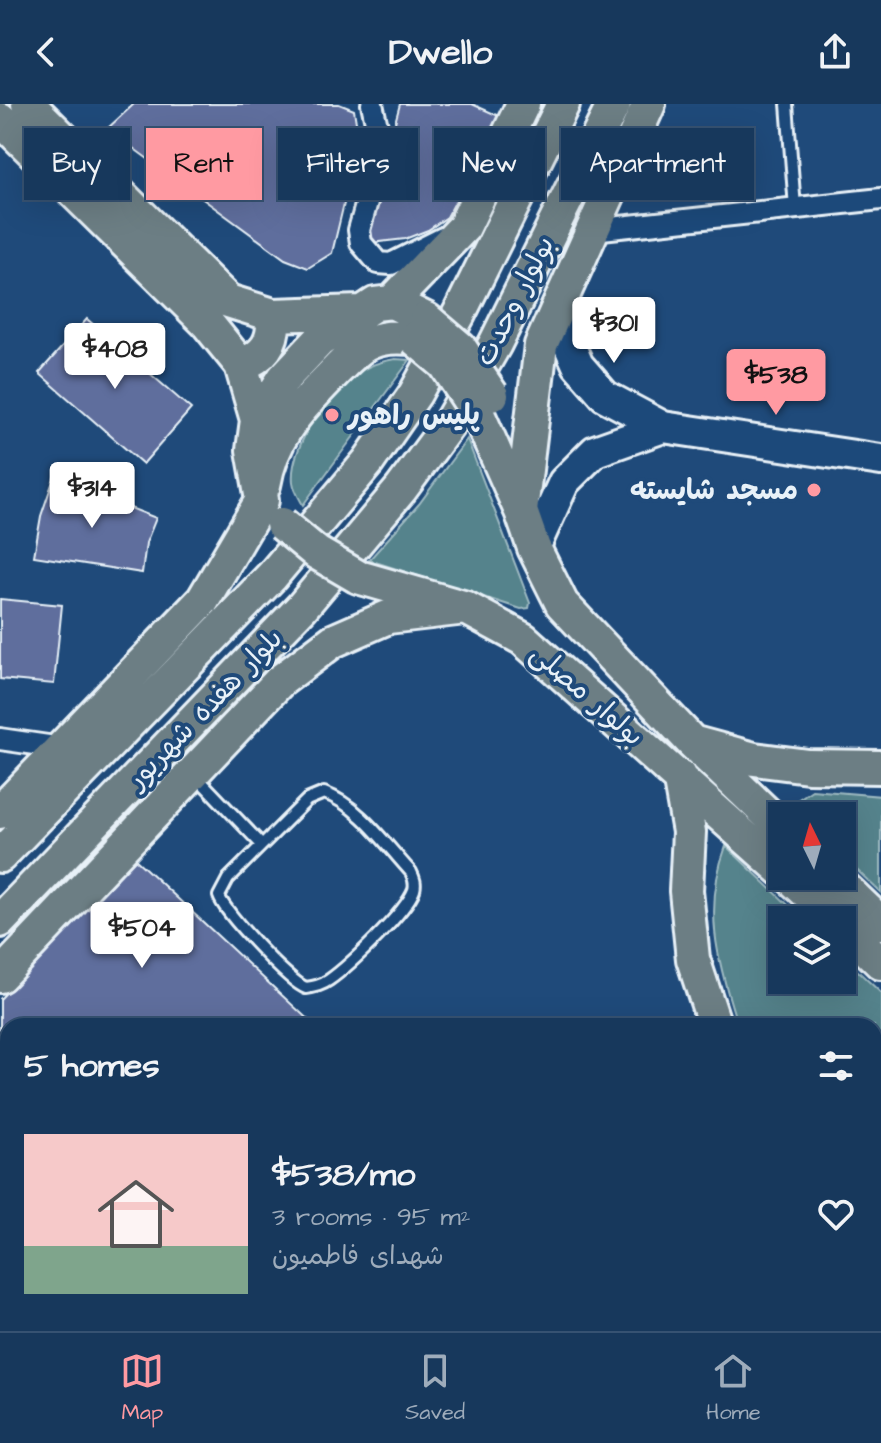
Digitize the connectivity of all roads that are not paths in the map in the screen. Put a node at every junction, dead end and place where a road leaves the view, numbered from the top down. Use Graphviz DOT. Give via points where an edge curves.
graph roads {
  1 [pos="28,104"];
  2 [pos="372,104"];
  3 [pos="523,104"];
  4 [pos="563,104"];
  5 [pos="614,104"];
  6 [pos="649,104"];
  7 [pos="787,104"];
  8 [pos="0,119"];
  9 [pos="881,199"];
  10 [pos="795,208"];
  11 [pos="464,227"];
  12 [pos="592,230"];
  13 [pos="392,302"];
  14 [pos="360,312"];
  15 [pos="555,313"];
  16 [pos="273,315"];
  17 [pos="420,328"];
  18 [pos="241,365"];
  19 [pos="257,420"];
  20 [pos="663,427"];
  21 [pos="881,460"];
  22 [pos="368,462"];
  23 [pos="401,489"];
  24 [pos="521,511"];
  25 [pos="272,512"];
  26 [pos="534,548"];
  27 [pos="466,608"];
  28 [pos="0,739"];
  29 [pos="692,742"];
  30 [pos="62,748"];
  31 [pos="881,767"];
  32 [pos="192,771"];
  33 [pos="679,776"];
  34 [pos="0,812"];
  35 [pos="768,815"];
  36 [pos="262,845"];
  37 [pos="0,856"];
  38 [pos="768,857"];
  39 [pos="804,890"];
  40 [pos="847,890"];
  41 [pos="822,906"];
  42 [pos="0,921"];
  43 [pos="881,923"];
  44 [pos="856,939"];
  45 [pos="881,963"];
  46 [pos="0,976"];
  47 [pos="712,1018"];
  1 -- 16 [label="main road" via="228,301"];
  2 -- 11 [label="street" via="382,149 359,230 370,257 391,264"];
  3 -- 11 [label="main road"];
  4 -- 22 [label="main road, بولوار وحدت" via="459,314 415,394"];
  5 -- 23 [label="main road, بولوار وحدت" via="495,344 449,424"];
  6 -- 12 [label="main road"];
  7 -- 10 [label="lane"];
  8 -- 18 [label="main road" via="207,323"];
  9 -- 10 [label="street"];
  10 -- 12 [label="street"];
  11 -- 13 [label="main road"];
  12 -- 15 [label="main road"];
  13 -- 14 [label="main road"];
  13 -- 17 [label="main road, بولوار مصلی"];
  14 -- 16 [label="main road"];
  14 -- 19 [label="main road" via="319,341 284,378"];
  15 -- 20 [label="street" via="578,365 605,396"];
  15 -- 24 [label="main road" via="541,345"];
  16 -- 18 [label="main road" via="268,347"];
  17 -- 24 [label="main road, بولوار مصلی, bridge" via="445,364 485,404"];
  17 -- 25 [label="main road" via="365,345 285,427 268,461"];
  18 -- 19 [label="main road"];
  19 -- 25 [label="main road" via="253,450"];
  20 -- 21 [label="street"];
  20 -- 26 [label="street" via="595,451 564,482"];
  22 -- 37 [label="main road, بلوار هفده شهریور" via="272,576"];
  23 -- 42 [label="main road, بلوار هفده شهریور" via="302,607"];
  24 -- 26 [label="main road, بولوار مصلی"];
  25 -- 27 [label="main road, بولوار مصلی, bridge" via="317,553 358,577"];
  25 -- 30 [label="main road" via="203,600"];
  26 -- 29 [label="main road, بولوار مصلی" via="562,604"];
  27 -- 32 [label="main road" via="388,617 333,641 280,681"];
  27 -- 33 [label="main road, بولوار مصلی" via="523,639"];
  28 -- 30 [label="street"];
  29 -- 31 [label="main road" via="754,759"];
  29 -- 35 [label="main road, بولوار مصلی"];
  30 -- 34 [label="main road"];
  32 -- 36 [label="lane"];
  32 -- 46 [label="main road"];
  33 -- 38 [label="main road, بولوار مصلی"];
  33 -- 47 [label="main road" via="689,832 686,891 693,959"];
  36 -- 36 [label="lane" via="228,879 220,900 291,980 306,988 328,981 385,928 413,891 411,872 360,817 324,793 307,800"];
  39 -- 41 [label="main road"];
  40 -- 43 [label="main road"];
  44 -- 45 [label="main road"];
}
